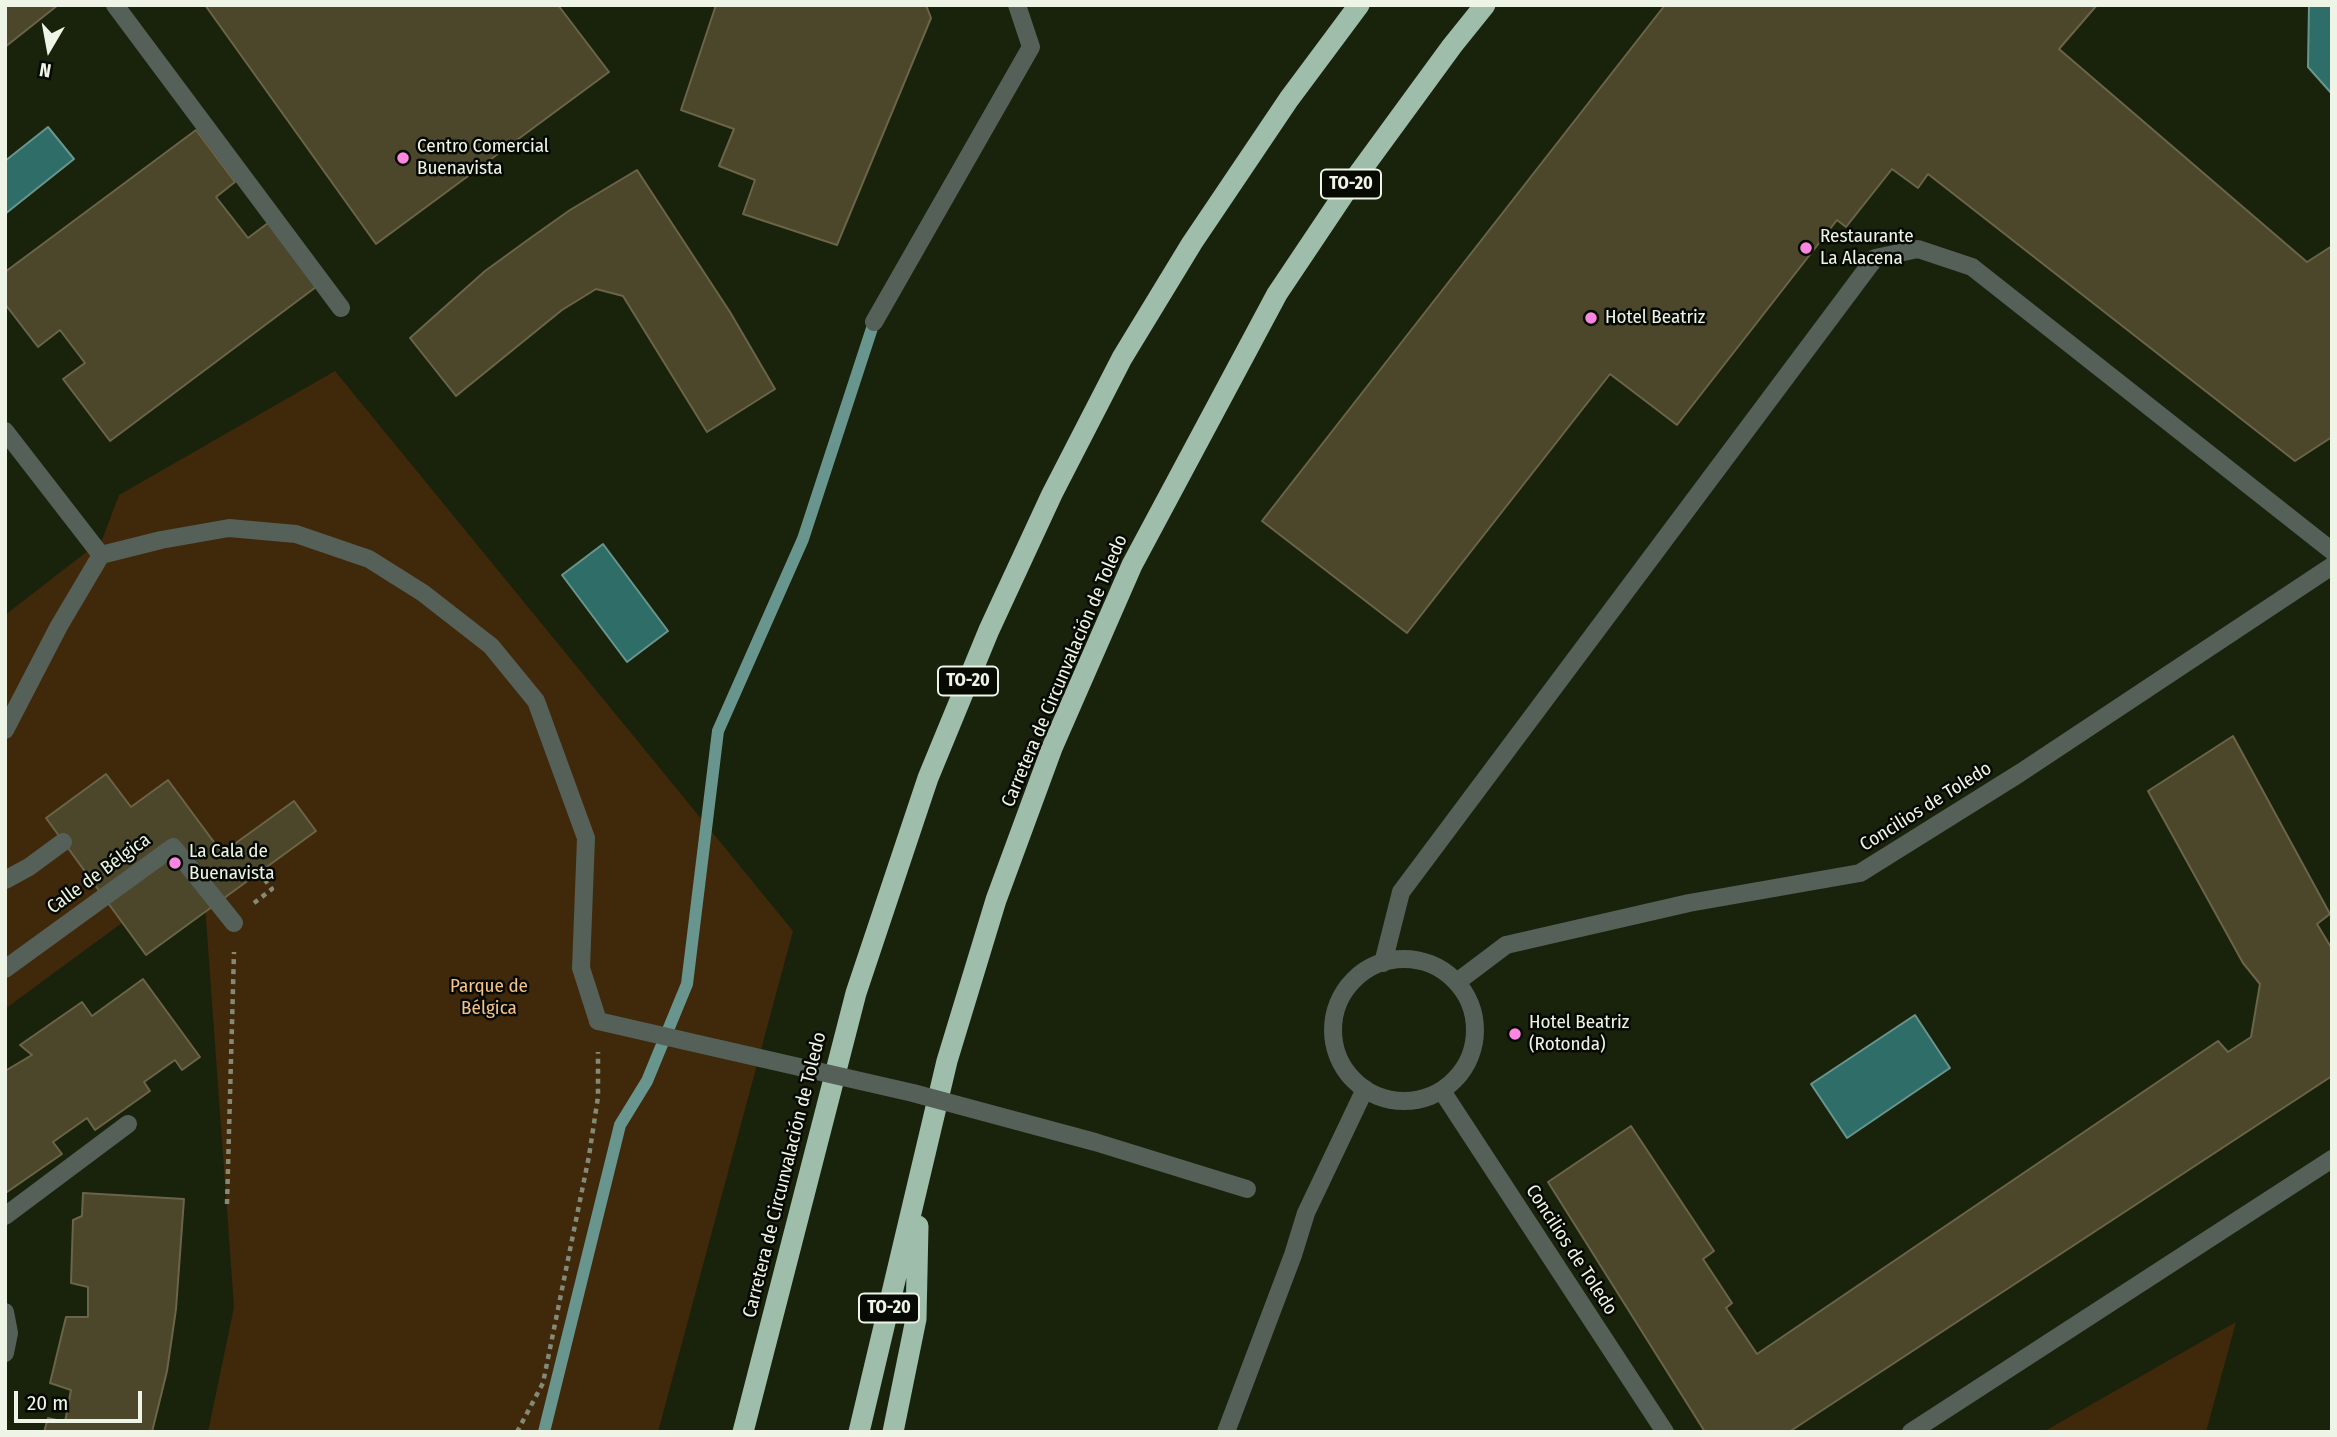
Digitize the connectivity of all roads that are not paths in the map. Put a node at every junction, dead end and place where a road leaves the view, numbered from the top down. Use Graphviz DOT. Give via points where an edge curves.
graph roads {
  1 [pos="115,5"];
  2 [pos="1017,5"];
  3 [pos="1359,5"];
  4 [pos="1485,5"];
  5 [pos="341,307"];
  6 [pos="874,322"];
  7 [pos="5,431"];
  8 [pos="2332,551"];
  9 [pos="101,555"];
  10 [pos="2332,566"];
  11 [pos="5,730"];
  12 [pos="63,842"];
  13 [pos="5,880"];
  14 [pos="234,923"];
  15 [pos="1383,963"];
  16 [pos="5,969"];
  17 [pos="1457,982"];
  18 [pos="1365,1089"];
  19 [pos="1442,1091"];
  20 [pos="128,1124"];
  21 [pos="2332,1159"];
  22 [pos="919,1183"];
  23 [pos="1247,1189"];
  24 [pos="5,1216"];
  25 [pos="5,1312"];
  26 [pos="5,1353"];
  27 [pos="743,1432"];
  28 [pos="859,1432"];
  29 [pos="893,1432"];
  30 [pos="1226,1432"];
  31 [pos="1665,1432"];
  32 [pos="1911,1432"];
  1 -- 5 [label="street"];
  2 -- 6 [label="street" via="1031,47"];
  3 -- 27 [label="highway, Carretera de Circunvalación de Toledo / TO-20" via="1206,221 1122,358 989,630 928,778 856,993"];
  4 -- 22 [label="highway, Carretera de Circunvalación de Toledo / TO-20" via="1354,180 1276,294 1132,565 1052,748 996,900 947,1060"];
  7 -- 9 [label="street"];
  8 -- 15 [label="street" via="1972,267 1918,249 1875,258 1401,892"];
  9 -- 11 [label="street"];
  9 -- 23 [label="street, bridge" via="229,528 296,534 369,559 423,593 491,646 536,701 586,838 581,968 598,1021 913,1093"];
  10 -- 17 [label="street, Concilios de Toledo" via="1860,873 1689,903 1506,945"];
  12 -- 13 [label="street"];
  14 -- 16 [label="street, Calle de Bélgica" via="173,847"];
  15 -- 17 [label="street" via="1422,962"];
  15 -- 18 [label="street" via="1362,972 1336,1009 1333,1032 1337,1054 1348,1074"];
  17 -- 19 [label="street" via="1475,1025 1472,1050 1461,1073"];
  18 -- 19 [label="street" via="1403,1101"];
  18 -- 30 [label="street" via="1306,1213"];
  19 -- 31 [label="street, Concilios de Toledo"];
  20 -- 24 [label="street"];
  21 -- 32 [label="street"];
  22 -- 28 [label="highway, Carretera de Circunvalación de Toledo / TO-20"];
  22 -- 29 [label="highway" via="916,1319"];
  25 -- 26 [label="street" via="9,1333"];
}
